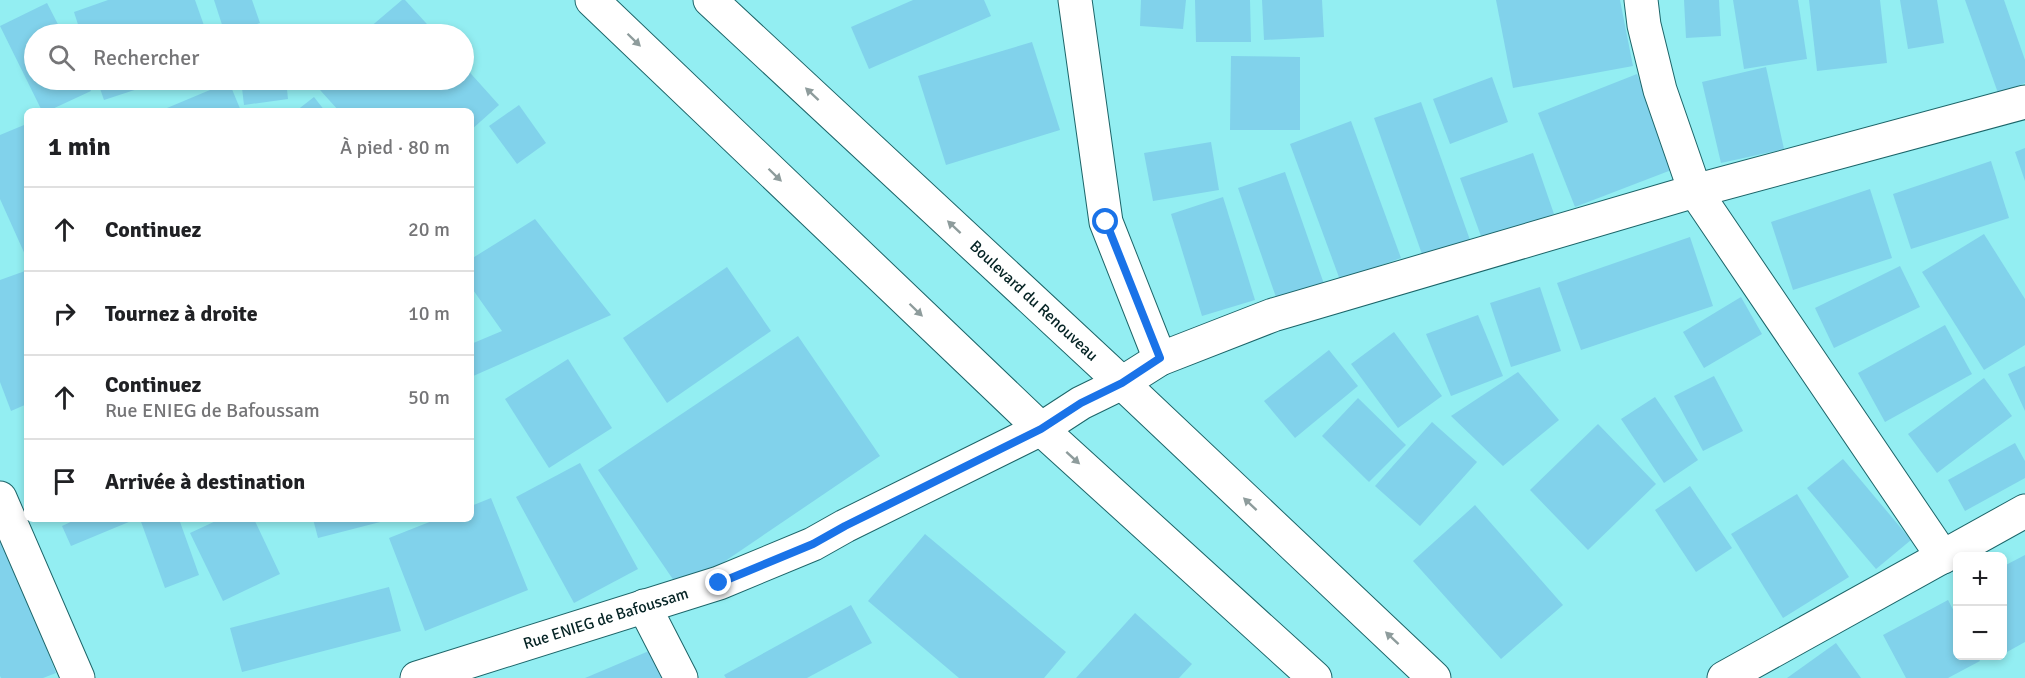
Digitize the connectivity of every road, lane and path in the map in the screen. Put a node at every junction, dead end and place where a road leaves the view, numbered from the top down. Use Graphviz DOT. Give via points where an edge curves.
graph roads {
  1 [pos="592,0"];
  2 [pos="710,0"];
  3 [pos="1075,0"];
  4 [pos="1641,0"];
  5 [pos="2025,102"];
  6 [pos="1695,191"];
  7 [pos="1160,358"];
  8 [pos="1122,383"];
  9 [pos="1041,429"];
  10 [pos="0,498"];
  11 [pos="2025,511"];
  12 [pos="1943,557"];
  13 [pos="644,606"];
  14 [pos="78,678"];
  15 [pos="417,678"];
  16 [pos="681,678"];
  17 [pos="1315,678"];
  18 [pos="1434,678"];
  19 [pos="1724,678"];
  1 -- 9 [label="main road, one-way"];
  8 -- 2 [label="main road, Boulevard du Renouveau, one-way"];
  3 -- 7 [label="main road" via="1106,222"];
  4 -- 6 [label="main road" via="1659,90"];
  5 -- 6 [label="main road, Rue ENIEG de Bafoussam"];
  6 -- 7 [label="main road, Rue ENIEG de Bafoussam" via="1273,315"];
  6 -- 12 [label="main road"];
  7 -- 8 [label="main road, Rue ENIEG de Bafoussam"];
  8 -- 9 [label="main road, Rue ENIEG de Bafoussam"];
  18 -- 8 [label="main road, Boulevard du Renouveau, one-way"];
  9 -- 13 [label="main road, Rue ENIEG de Bafoussam" via="813,544 719,583"];
  9 -- 17 [label="main road, one-way"];
  10 -- 14 [label="main road"];
  11 -- 12 [label="main road"];
  12 -- 19 [label="main road"];
  13 -- 15 [label="main road, Rue ENIEG de Bafoussam"];
  13 -- 16 [label="main road"];
}
